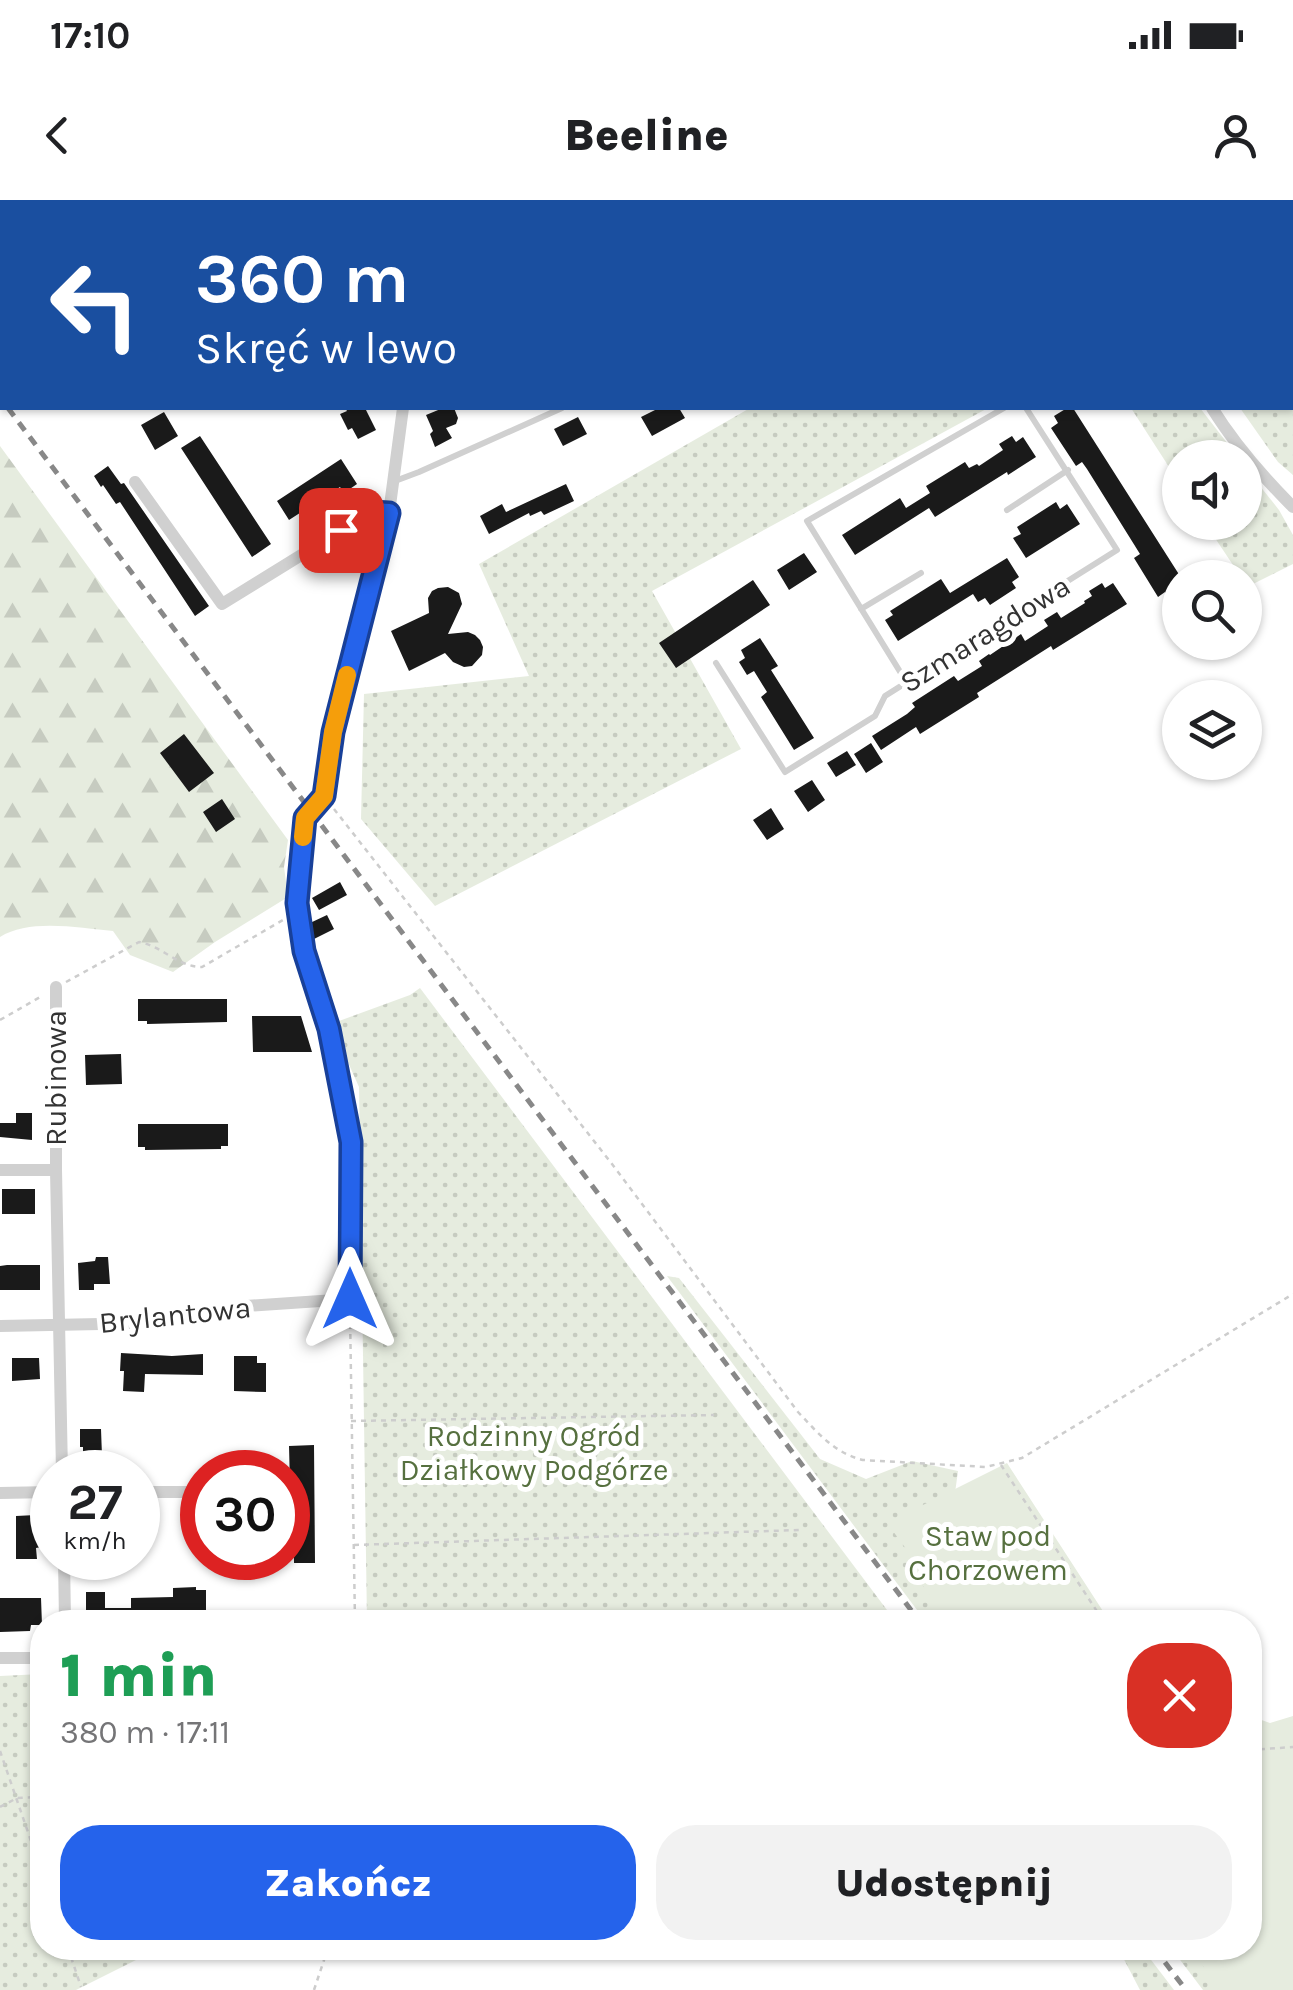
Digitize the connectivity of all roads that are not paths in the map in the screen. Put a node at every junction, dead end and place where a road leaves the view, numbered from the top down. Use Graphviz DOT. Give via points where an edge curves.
graph roads {
  1 [pos="403,410"];
  2 [pos="558,410"];
  3 [pos="1001,410"];
  4 [pos="1027,410"];
  5 [pos="1213,410"];
  6 [pos="1068,470"];
  7 [pos="394,481"];
  8 [pos="134,482"];
  9 [pos="1293,507"];
  10 [pos="1007,510"];
  11 [pos="389,513"];
  12 [pos="920,573"];
  13 [pos="861,609"];
  14 [pos="716,663"];
  15 [pos="907,683"];
  16 [pos="56,987"];
  17 [pos="0,1170"];
  18 [pos="56,1170"];
  19 [pos="59,1325"];
  20 [pos="0,1326"];
  21 [pos="62,1450"];
  22 [pos="0,1492"];
  23 [pos="30,1492"];
  24 [pos="64,1580"];
  25 [pos="65,1610"];
  26 [pos="0,1658"];
  27 [pos="30,1658"];
  1 -- 7 [label="street"];
  2 -- 7 [label="lane"];
  3 -- 13 [label="lane" via="807,521"];
  4 -- 6 [label="lane"];
  5 -- 9 [label="street"];
  6 -- 10 [label="lane"];
  6 -- 15 [label="lane, Szmaragdowa" via="1117,550"];
  7 -- 11 [label="street"];
  8 -- 11 [label="street" via="222,604 371,512"];
  11 -- 19 [label="street, Brylantowa" via="333,732 324,796 305,818 298,911 351,1142 350,1299 246,1306 179,1321"];
  12 -- 13 [label="lane"];
  13 -- 15 [label="lane"];
  14 -- 15 [label="lane, Szmaragdowa" via="785,772 875,716 885,696"];
  16 -- 18 [label="street, Rubinowa"];
  17 -- 18 [label="street, Rubinowa"];
  18 -- 19 [label="street, Rubinowa"];
  19 -- 20 [label="street, Brylantowa"];
  19 -- 21 [label="street, Rubinowa"];
  22 -- 23 [label="street"];
  24 -- 25 [label="street"];
  26 -- 27 [label="street"];
}
